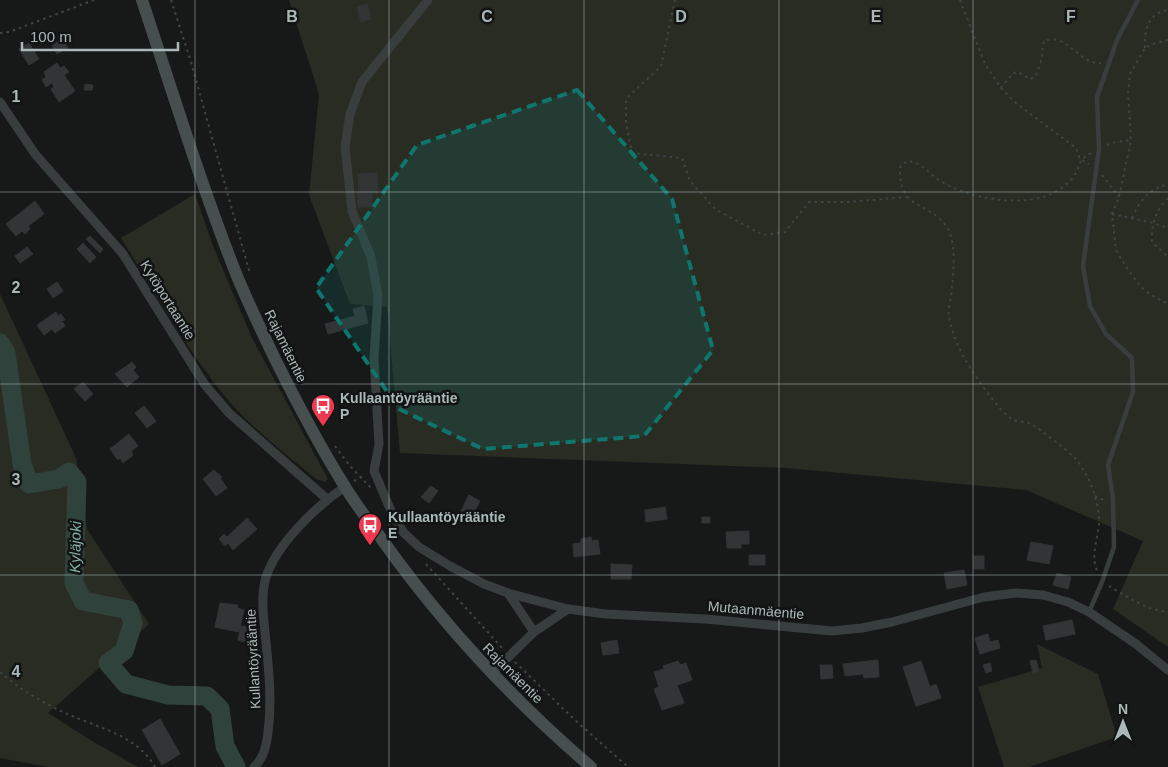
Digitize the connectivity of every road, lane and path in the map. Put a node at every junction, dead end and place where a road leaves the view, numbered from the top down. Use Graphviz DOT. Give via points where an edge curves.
graph roads {
  1 [pos="94,0"];
  2 [pos="142,0"];
  3 [pos="171,0"];
  4 [pos="428,0"];
  5 [pos="675,0"];
  6 [pos="960,0"];
  7 [pos="1138,0"];
  8 [pos="1168,10"];
  9 [pos="0,33"];
  10 [pos="1168,40"];
  11 [pos="1145,48"];
  12 [pos="1108,62"];
  13 [pos="1001,88"];
  14 [pos="0,102"];
  15 [pos="1097,169"];
  16 [pos="1168,184"];
  17 [pos="907,197"];
  18 [pos="1119,197"];
  19 [pos="1168,198"];
  20 [pos="1112,214"];
  21 [pos="1132,218"];
  22 [pos="1153,222"];
  23 [pos="1168,228"];
  24 [pos="1168,257"];
  25 [pos="250,274"];
  26 [pos="1168,304"];
  27 [pos="332,442"];
  28 [pos="374,471"];
  29 [pos="361,478"];
  30 [pos="345,486"];
  31 [pos="371,488"];
  32 [pos="1094,496"];
  33 [pos="327,499"];
  34 [pos="1113,504"];
  35 [pos="426,564"];
  36 [pos="1102,582"];
  37 [pos="508,593"];
  38 [pos="568,609"];
  39 [pos="1089,612"];
  40 [pos="1168,612"];
  41 [pos="534,632"];
  42 [pos="510,656"];
  43 [pos="1168,670"];
  44 [pos="0,672"];
  45 [pos="491,674"];
  46 [pos="155,767"];
  47 [pos="254,767"];
  48 [pos="591,767"];
  49 [pos="628,767"];
  1 -- 9 [label="path"];
  2 -- 30 [label="main road, Rajamäentie" via="235,272 294,398"];
  3 -- 25 [label="path"];
  4 -- 28 [label="street" via="362,82 350,114 345,147 352,211 371,257 378,296 374,358 379,444"];
  5 -- 17 [label="path" via="660,66 626,99 626,123 632,153 682,158 690,180 715,209 763,235 785,232 809,202"];
  6 -- 13 [label="path" via="984,64"];
  7 -- 12 [label="lane"];
  8 -- 11 [label="path" via="1152,17 1144,33"];
  10 -- 11 [label="path"];
  11 -- 18 [label="path" via="1130,74 1131,140"];
  12 -- 13 [label="path" via="1097,64 1069,45 1056,39 1045,40 1035,77 1030,79 1018,72 1013,73"];
  12 -- 15 [label="lane" via="1097,97"];
  13 -- 17 [label="path" via="1076,148 1080,159 1073,177 1054,193 1018,202 958,190 932,176 916,162 907,161 900,167 900,176 901,188"];
  14 -- 33 [label="street, Kytöportaantie" via="35,154 123,254 205,385 229,413"];
  15 -- 18 [label="path"];
  15 -- 34 [label="lane" via="1084,274 1090,306 1106,334 1132,358 1133,392 1108,465"];
  16 -- 21 [label="path" via="1140,202"];
  17 -- 32 [label="path" via="939,220 952,239 949,315 955,339 966,362 990,396 1013,420 1030,423 1075,458 1088,477"];
  18 -- 20 [label="path"];
  19 -- 22 [label="path"];
  20 -- 21 [label="path"];
  20 -- 26 [label="path" via="1116,250 1128,270 1146,291"];
  21 -- 22 [label="path"];
  22 -- 23 [label="path"];
  22 -- 24 [label="path" via="1152,242"];
  27 -- 29 [label="path"];
  28 -- 29 [label="path"];
  28 -- 37 [label="street, Mutaanmäentie" via="399,525 419,547 484,584"];
  29 -- 30 [label="path"];
  29 -- 31 [label="path"];
  30 -- 33 [label="street, Kullantöyrääntie"];
  30 -- 45 [label="main road, Rajamäentie" via="409,577"];
  32 -- 34 [label="path"];
  32 -- 36 [label="path" via="1099,520 1094,564"];
  33 -- 47 [label="street, Kullantöyrääntie" via="279,550 266,578 263,606 270,723 266,746"];
  34 -- 36 [label="lane" via="1114,547"];
  35 -- 42 [label="path"];
  36 -- 39 [label="lane"];
  36 -- 40 [label="path" via="1142,605"];
  37 -- 38 [label="street, Mutaanmäentie"];
  37 -- 41 [label="street"];
  38 -- 39 [label="street, Mutaanmäentie" via="832,631 862,628 984,597 1016,593 1043,595"];
  38 -- 41 [label="street"];
  39 -- 43 [label="street, Mutaanmäentie"];
  41 -- 42 [label="street"];
  42 -- 45 [label="street"];
  42 -- 49 [label="path"];
  44 -- 46 [label="path" via="22,690 63,712 133,742"];
  45 -- 48 [label="main road, Rajamäentie"];
}
